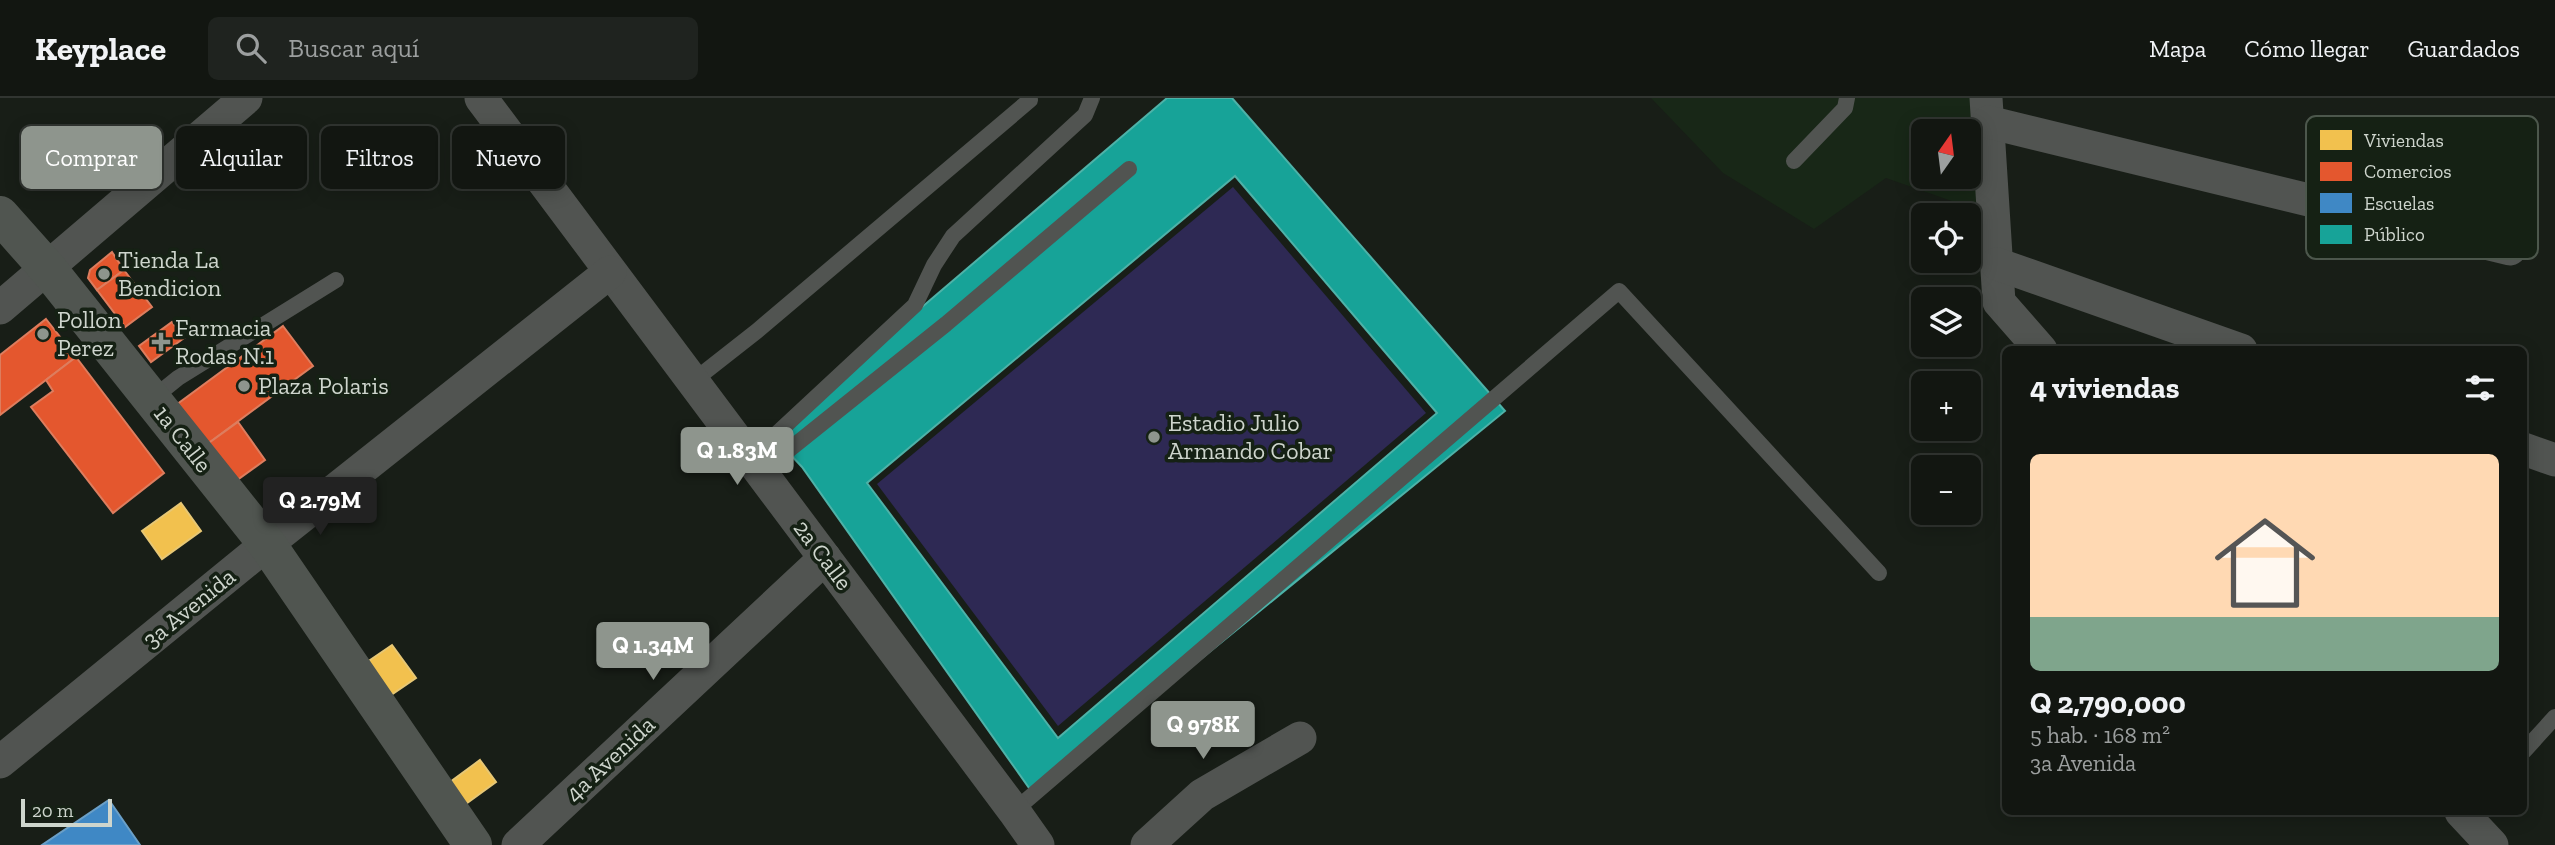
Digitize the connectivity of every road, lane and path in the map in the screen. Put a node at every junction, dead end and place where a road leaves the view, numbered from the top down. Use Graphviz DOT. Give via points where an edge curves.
graph roads {
  1 [pos="246,98"];
  2 [pos="481,98"];
  3 [pos="1092,98"];
  4 [pos="1847,98"];
  5 [pos="1030,100"];
  6 [pos="1987,110"];
  7 [pos="1794,161"];
  8 [pos="1129,169"];
  9 [pos="2306,194"];
  10 [pos="0,215"];
  11 [pos="1997,264"];
  12 [pos="48,269"];
  13 [pos="610,272"];
  14 [pos="335,280"];
  15 [pos="0,308"];
  16 [pos="2038,346"];
  17 [pos="2231,346"];
  18 [pos="692,382"];
  19 [pos="152,399"];
  20 [pos="2527,450"];
  21 [pos="2555,460"];
  22 [pos="754,463"];
  23 [pos="267,544"];
  24 [pos="825,558"];
  25 [pos="1879,573"];
  26 [pos="2555,717"];
  27 [pos="1300,738"];
  28 [pos="2527,748"];
  29 [pos="0,762"];
  30 [pos="1014,811"];
  31 [pos="2466,815"];
  32 [pos="473,845"];
  33 [pos="518,845"];
  34 [pos="1038,845"];
  35 [pos="1147,845"];
  36 [pos="2493,845"];
  1 -- 12 [label="street"];
  2 -- 13 [label="street, 2a Calle"];
  3 -- 22 [label="lane" via="1085,115 954,236 915,305 772,438"];
  4 -- 7 [label="lane" via="1845,108"];
  5 -- 18 [label="lane"];
  6 -- 9 [label="street"];
  6 -- 11 [label="street"];
  8 -- 22 [label="lane" via="946,324"];
  10 -- 12 [label="main road, 1a Calle"];
  11 -- 16 [label="street" via="1999,302"];
  11 -- 17 [label="street"];
  12 -- 15 [label="street"];
  12 -- 19 [label="main road, 1a Calle"];
  13 -- 18 [label="street, 2a Calle"];
  13 -- 23 [label="street, 3a Avenida"];
  14 -- 19 [label="lane"];
  18 -- 22 [label="street, 2a Calle"];
  19 -- 23 [label="main road, 1a Calle"];
  20 -- 21 [label="street"];
  22 -- 24 [label="street, 2a Calle"];
  23 -- 29 [label="street, 3a Avenida"];
  23 -- 32 [label="main road, 1a Calle"];
  24 -- 30 [label="street, 2a Calle"];
  24 -- 33 [label="street, 4a Avenida"];
  25 -- 30 [label="lane" via="1619,291"];
  26 -- 28 [label="lane"];
  27 -- 35 [label="street" via="1202,795"];
  30 -- 34 [label="street, 2a Calle"];
  31 -- 36 [label="street"];
}
